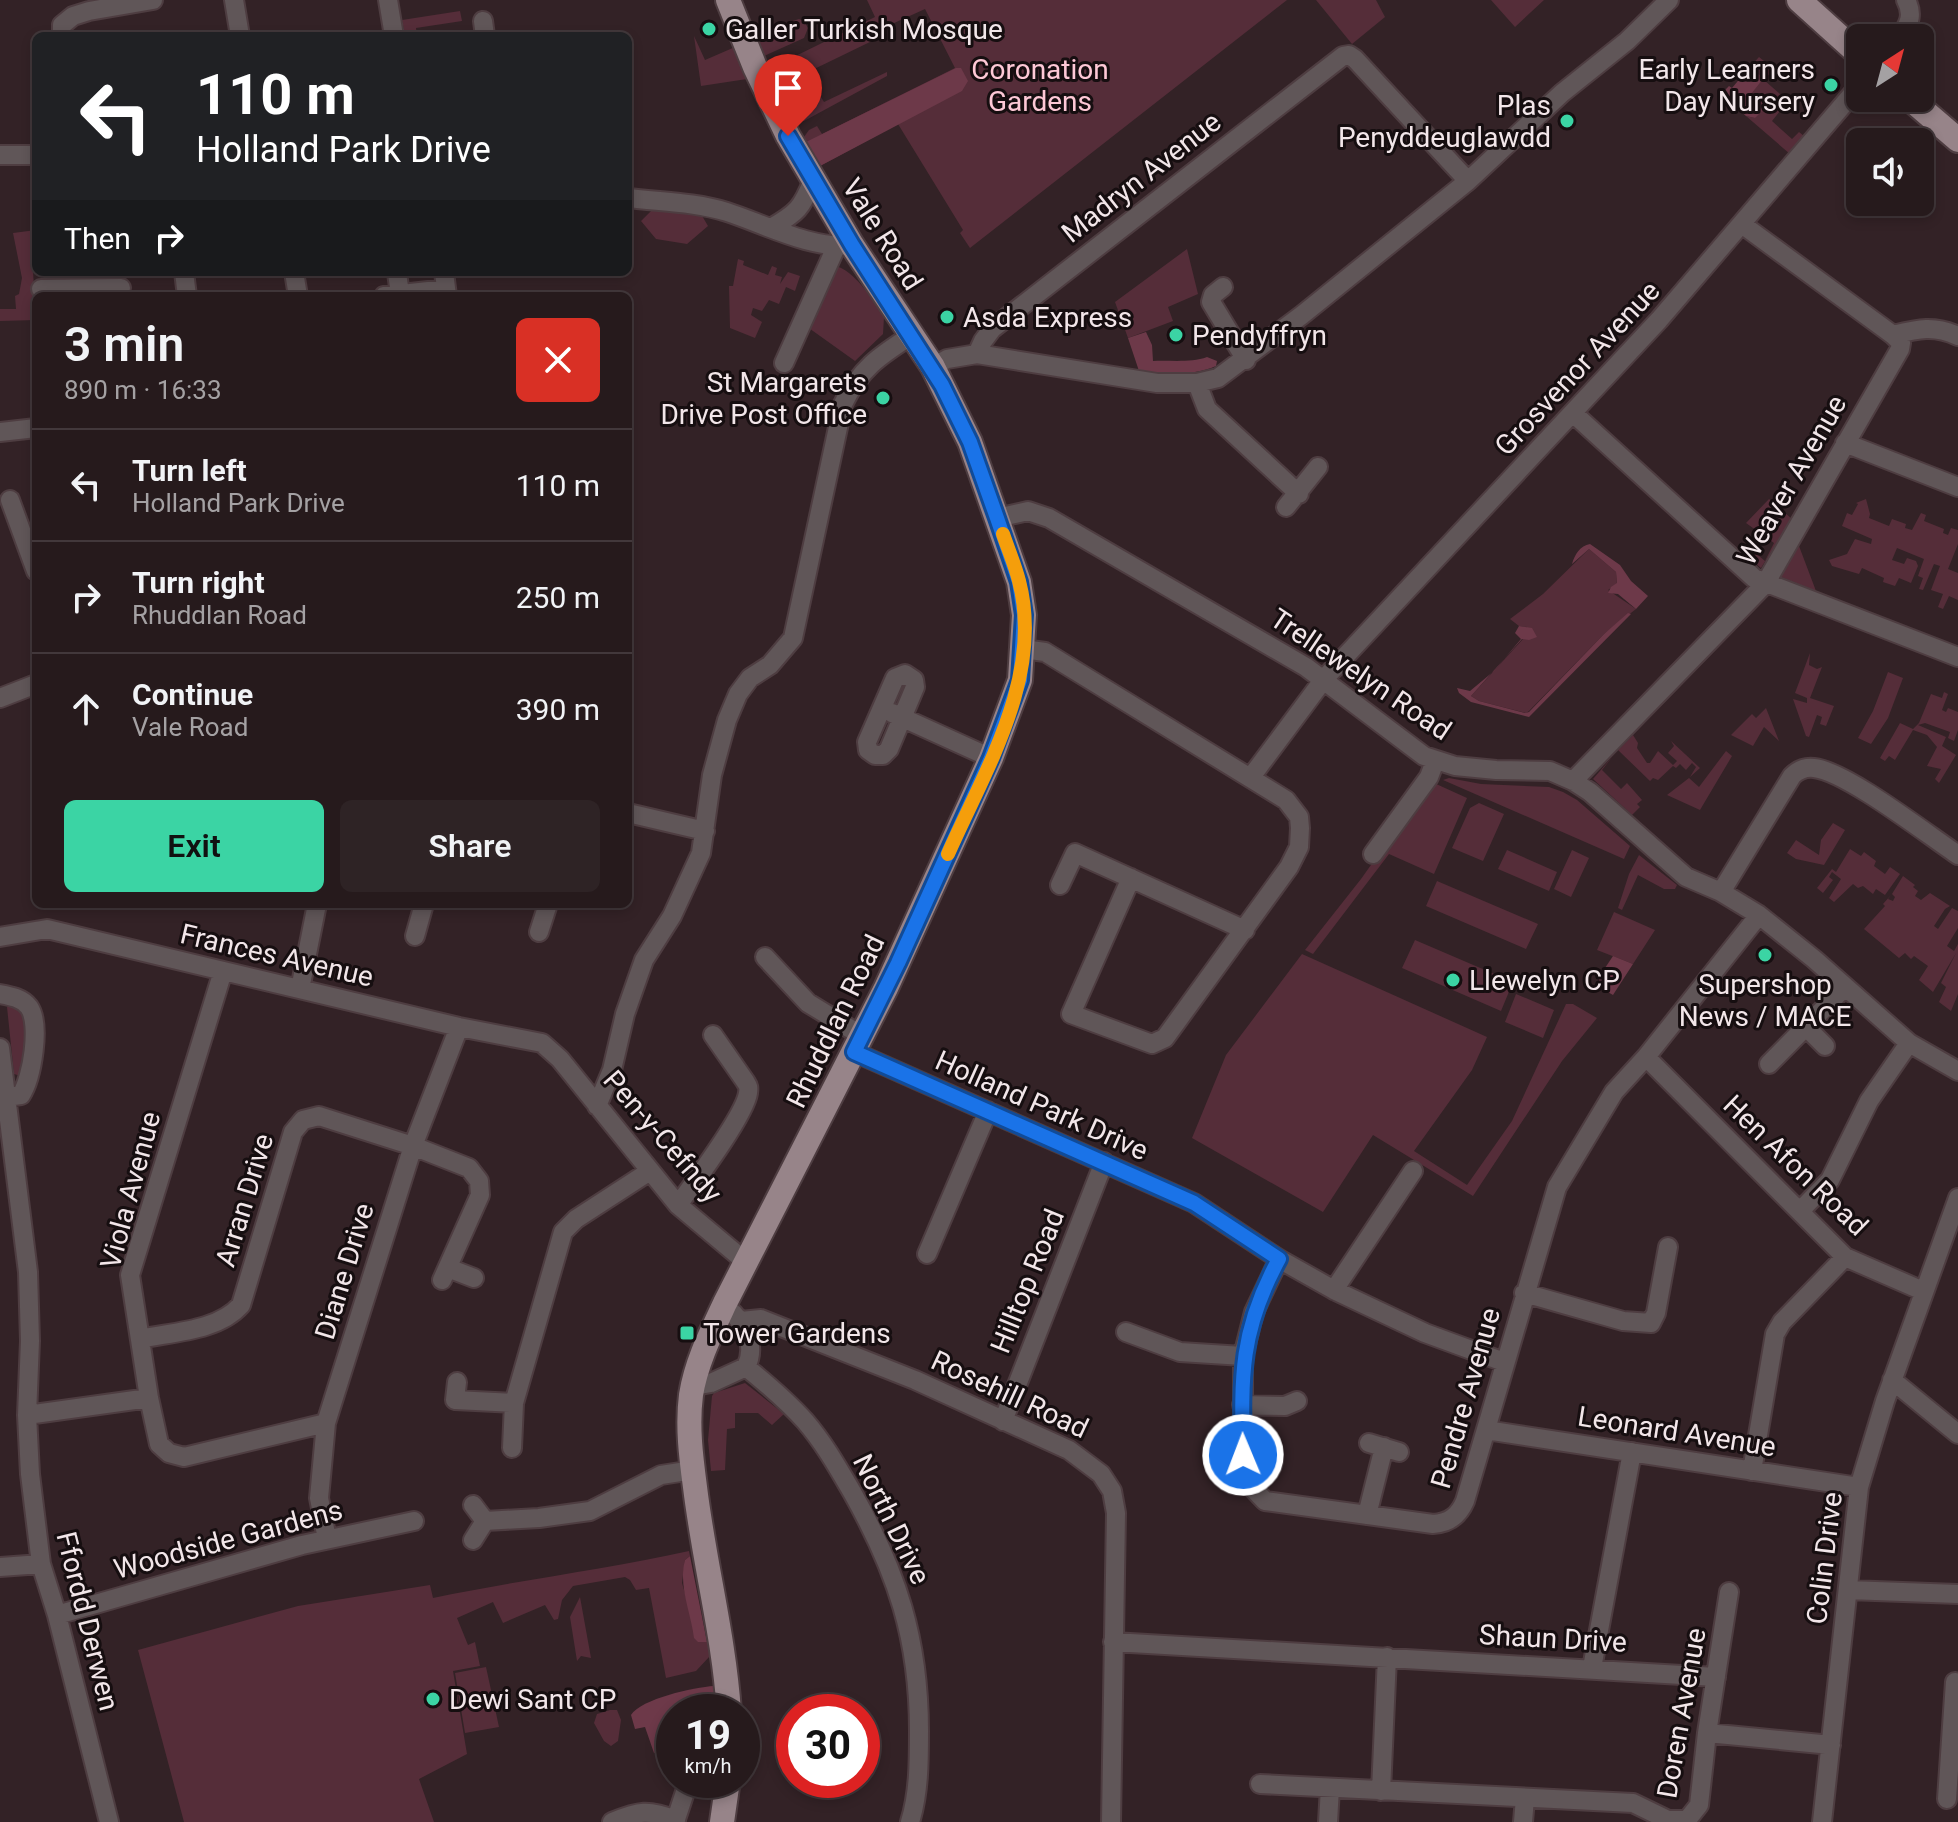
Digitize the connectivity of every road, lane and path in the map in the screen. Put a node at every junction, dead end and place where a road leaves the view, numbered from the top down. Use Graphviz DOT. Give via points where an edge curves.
graph roads {
  1 [pos="153,0"];
  2 [pos="234,0"];
  3 [pos="728,0"];
  4 [pos="1669,0"];
  5 [pos="1799,0"];
  6 [pos="1906,0"];
  7 [pos="393,1"];
  8 [pos="1909,24"];
  9 [pos="62,32"];
  10 [pos="239,32"];
  11 [pos="394,32"];
  12 [pos="1846,42"];
  13 [pos="1846,102"];
  14 [pos="1925,112"];
  15 [pos="1958,140"];
  16 [pos="0,155"];
  17 [pos="32,155"];
  18 [pos="813,180"];
  19 [pos="1468,181"];
  20 [pos="632,198"];
  21 [pos="1743,225"];
  22 [pos="771,228"];
  23 [pos="844,246"];
  24 [pos="446,286"];
  25 [pos="1223,287"];
  26 [pos="121,288"];
  27 [pos="52,291"];
  28 [pos="410,292"];
  29 [pos="912,335"];
  30 [pos="1893,335"];
  31 [pos="1958,336"];
  32 [pos="977,354"];
  33 [pos="1246,360"];
  34 [pos="784,363"];
  35 [pos="933,367"];
  36 [pos="1197,383"];
  37 [pos="1574,414"];
  38 [pos="32,428"];
  39 [pos="0,432"];
  40 [pos="1845,443"];
  41 [pos="1318,467"];
  42 [pos="1958,487"];
  43 [pos="10,500"];
  44 [pos="997,518"];
  45 [pos="27,521"];
  46 [pos="32,549"];
  47 [pos="1765,584"];
  48 [pos="1023,649"];
  49 [pos="1958,657"];
  50 [pos="1324,679"];
  51 [pos="32,686"];
  52 [pos="0,698"];
  53 [pos="882,709"];
  54 [pos="902,718"];
  55 [pos="991,758"];
  56 [pos="1435,761"];
  57 [pos="1251,777"];
  58 [pos="1573,781"];
  59 [pos="632,814"];
  60 [pos="705,831"];
  61 [pos="1373,854"];
  62 [pos="1958,855"];
  63 [pos="1131,878"];
  64 [pos="1060,885"];
  65 [pos="1721,892"];
  66 [pos="316,908"];
  67 [pos="423,908"];
  68 [pos="547,908"];
  69 [pos="1759,915"];
  70 [pos="1245,930"];
  71 [pos="539,932"];
  72 [pos="415,936"];
  73 [pos="0,937"];
  74 [pos="765,957"];
  75 [pos="223,971"];
  76 [pos="1845,987"];
  77 [pos="300,989"];
  78 [pos="0,994"];
  79 [pos="459,1027"];
  80 [pos="1806,1027"];
  81 [pos="713,1035"];
  82 [pos="542,1043"];
  83 [pos="1909,1043"];
  84 [pos="858,1044"];
  85 [pos="1825,1046"];
  86 [pos="0,1048"];
  87 [pos="1646,1057"];
  88 [pos="1769,1064"];
  89 [pos="1958,1071"];
  90 [pos="6,1097"];
  91 [pos="597,1106"];
  92 [pos="988,1111"];
  93 [pos="413,1146"];
  94 [pos="1104,1162"];
  95 [pos="650,1171"];
  96 [pos="1413,1171"];
  97 [pos="1958,1198"];
  98 [pos="678,1205"];
  99 [pos="1800,1211"];
  100 [pos="1951,1240"];
  101 [pos="1668,1247"];
  102 [pos="927,1254"];
  103 [pos="1845,1257"];
  104 [pos="1279,1259"];
  105 [pos="746,1262"];
  106 [pos="474,1278"];
  107 [pos="1334,1290"];
  108 [pos="1923,1291"];
  109 [pos="1524,1293"];
  110 [pos="733,1312"];
  111 [pos="1126,1332"];
  112 [pos="140,1339"];
  113 [pos="1243,1356"];
  114 [pos="1504,1362"];
  115 [pos="746,1367"];
  116 [pos="1892,1380"];
  117 [pos="694,1386"];
  118 [pos="450,1394"];
  119 [pos="149,1398"];
  120 [pos="1297,1401"];
  121 [pos="514,1403"];
  122 [pos="1242,1405"];
  123 [pos="27,1415"];
  124 [pos="1003,1421"];
  125 [pos="326,1423"];
  126 [pos="1486,1430"];
  127 [pos="1958,1434"];
  128 [pos="1384,1447"];
  129 [pos="512,1448"];
  130 [pos="1632,1452"];
  131 [pos="693,1470"];
  132 [pos="1752,1471"];
  133 [pos="1859,1487"];
  134 [pos="473,1505"];
  135 [pos="1367,1515"];
  136 [pos="414,1521"];
  137 [pos="485,1521"];
  138 [pos="327,1539"];
  139 [pos="473,1540"];
  140 [pos="41,1564"];
  141 [pos="0,1567"];
  142 [pos="1848,1590"];
  143 [pos="1729,1592"];
  144 [pos="1958,1596"];
  145 [pos="1957,1608"];
  146 [pos="57,1615"];
  147 [pos="1113,1642"];
  148 [pos="1387,1657"];
  149 [pos="1592,1668"];
  150 [pos="1716,1677"];
  151 [pos="1951,1691"];
  152 [pos="728,1694"];
  153 [pos="1707,1733"];
  154 [pos="1955,1738"];
  155 [pos="1831,1745"];
  156 [pos="1260,1784"];
  157 [pos="1330,1788"];
  158 [pos="1381,1791"];
  159 [pos="683,1798"];
  160 [pos="725,1798"];
  161 [pos="1525,1798"];
  162 [pos="1946,1801"];
  163 [pos="676,1821"];
  164 [pos="109,1822"];
  165 [pos="612,1822"];
  166 [pos="722,1822"];
  167 [pos="910,1822"];
  168 [pos="1111,1822"];
  169 [pos="1328,1822"];
  170 [pos="1523,1822"];
  171 [pos="1822,1822"];
  1 -- 9 [label="street" via="73,16"];
  2 -- 10 [label="street"];
  3 -- 18 [label="main road, Vale Road"];
  4 -- 19 [label="street"];
  5 -- 12 [label="main road"];
  6 -- 8 [label="street"];
  7 -- 11 [label="street"];
  13 -- 21 [label="street, Grosvenor Avenue"];
  14 -- 15 [label="main road"];
  16 -- 17 [label="street"];
  18 -- 22 [label="street" via="796,214"];
  18 -- 23 [label="main road, Vale Road"];
  19 -- 32 [label="street, Madryn Avenue" via="1349,55 1343,56 992,329"];
  19 -- 33 [label="street"];
  20 -- 22 [label="street" via="726,212"];
  21 -- 30 [label="street"];
  21 -- 37 [label="street, Grosvenor Avenue"];
  22 -- 23 [label="street"];
  23 -- 29 [label="main road, Vale Road"];
  23 -- 34 [label="street"];
  24 -- 28 [label="street"];
  25 -- 33 [label="street" via="1211,302"];
  26 -- 27 [label="street"];
  29 -- 35 [label="main road, Vale Road"];
  29 -- 60 [label="street" via="867,366 843,404 793,638 738,694 712,775"];
  30 -- 31 [label="street" via="1931,327"];
  30 -- 40 [label="street, Weaver Avenue" via="1900,349"];
  32 -- 35 [label="street"];
  32 -- 36 [label="street" via="1134,380"];
  33 -- 36 [label="street" via="1218,378"];
  35 -- 44 [label="main road, Rhuddlan Road" via="970,442"];
  36 -- 41 [label="street" via="1207,409 1292,500"];
  37 -- 47 [label="street" via="1745,572"];
  37 -- 50 [label="street, Grosvenor Avenue"];
  38 -- 39 [label="street"];
  40 -- 42 [label="street"];
  40 -- 47 [label="street, Weaver Avenue"];
  43 -- 45 [label="street"];
  44 -- 48 [label="main road, Rhuddlan Road" via="1019,582"];
  44 -- 50 [label="street, Trellewelyn Road" via="1028,511 1049,518"];
  45 -- 46 [label="street"];
  47 -- 49 [label="street"];
  47 -- 58 [label="street, Weaver Avenue"];
  48 -- 55 [label="main road, Rhuddlan Road" via="1020,680"];
  48 -- 57 [label="street" via="1045,652"];
  50 -- 56 [label="street, Trellewelyn Road" via="1402,742"];
  50 -- 57 [label="street, Grosvenor Avenue"];
  51 -- 52 [label="street"];
  53 -- 54 [label="street"];
  53 -- 54 [label="street" via="895,678 909,675 915,687"];
  53 -- 54 [label="street" via="867,742 875,755 886,753"];
  54 -- 55 [label="street"];
  55 -- 84 [label="main road, Rhuddlan Road"];
  56 -- 58 [label="street, Trellewelyn Road" via="1550,771"];
  56 -- 61 [label="street"];
  57 -- 70 [label="street" via="1293,807 1300,839 1289,867"];
  58 -- 65 [label="street, Trellewelyn Road" via="1686,877"];
  59 -- 60 [label="street"];
  60 -- 91 [label="street" via="701,853 672,916 644,960"];
  62 -- 65 [label="street" via="1854,785 1810,767 1787,782"];
  63 -- 64 [label="street" via="1075,853"];
  63 -- 70 [label="street"];
  63 -- 70 [label="street" via="1071,1014 1158,1043"];
  65 -- 69 [label="street, Trellewelyn Road"];
  66 -- 77 [label="street"];
  67 -- 72 [label="street"];
  68 -- 71 [label="street"];
  69 -- 76 [label="street, Trellewelyn Road"];
  69 -- 87 [label="street, Pendre Avenue"];
  73 -- 75 [label="street, Frances Avenue" via="47,929"];
  74 -- 84 [label="street, Holland Park Drive" via="808,1003"];
  75 -- 77 [label="street, Frances Avenue"];
  75 -- 112 [label="street, Viola Avenue" via="130,1275"];
  76 -- 80 [label="street"];
  76 -- 83 [label="street, Trellewelyn Road"];
  77 -- 79 [label="street, Frances Avenue"];
  78 -- 90 [label="street" via="25,1003 34,1018 26,1087 21,1095"];
  79 -- 82 [label="street, Frances Avenue"];
  79 -- 93 [label="street, Diane Drive"];
  80 -- 85 [label="street"];
  80 -- 88 [label="street"];
  81 -- 98 [label="street" via="745,1081 748,1096"];
  82 -- 91 [label="street, Pen-y-Cefndy"];
  83 -- 89 [label="street, Trellewelyn Road"];
  83 -- 99 [label="street" via="1869,1101 1830,1180"];
  84 -- 92 [label="street, Holland Park Drive"];
  84 -- 105 [label="main road, Rhuddlan Road"];
  86 -- 90 [label="street, Ffordd Derwen"];
  87 -- 99 [label="street, Hen Afon Road"];
  87 -- 109 [label="street, Pendre Avenue" via="1614,1092 1557,1187"];
  90 -- 123 [label="street, Ffordd Derwen" via="28,1272"];
  91 -- 95 [label="street, Pen-y-Cefndy"];
  92 -- 94 [label="street, Holland Park Drive"];
  92 -- 102 [label="street"];
  93 -- 106 [label="street" via="469,1168 479,1181 480,1195 445,1274"];
  93 -- 112 [label="street, Arran Drive" via="319,1116 303,1120 293,1132 241,1305 213,1324"];
  93 -- 125 [label="street, Diane Drive"];
  94 -- 104 [label="street, Holland Park Drive" via="1194,1203"];
  94 -- 124 [label="street, Hilltop Road"];
  95 -- 98 [label="street, Pen-y-Cefndy"];
  95 -- 121 [label="street" via="563,1232"];
  96 -- 107 [label="street" via="1407,1194"];
  97 -- 100 [label="street"];
  98 -- 105 [label="street, Pen-y-Cefndy"];
  99 -- 103 [label="street, Hen Afon Road"];
  100 -- 108 [label="street"];
  101 -- 109 [label="street" via="1651,1323 1623,1321"];
  103 -- 108 [label="street, Hen Afon Road"];
  103 -- 132 [label="street" via="1775,1334"];
  104 -- 107 [label="street, Holland Park Drive"];
  104 -- 113 [label="street, Pendre Avenue" via="1263,1287"];
  105 -- 110 [label="main road, Rhuddlan Road"];
  107 -- 114 [label="street, Holland Park Drive" via="1425,1333"];
  108 -- 116 [label="street"];
  109 -- 114 [label="street, Pendre Avenue"];
  110 -- 115 [label="street" via="747,1332 752,1353"];
  110 -- 117 [label="main road, Rhuddlan Road" via="703,1352"];
  110 -- 124 [label="street, Rosehill Road" via="915,1380"];
  111 -- 113 [label="street" via="1147,1332 1180,1352"];
  112 -- 119 [label="street, Viola Avenue"];
  113 -- 122 [label="street, Pendre Avenue"];
  114 -- 126 [label="street, Pendre Avenue"];
  115 -- 117 [label="street"];
  115 -- 167 [label="street, North Drive" via="807,1423 833,1458 898,1586 919,1702 919,1757"];
  116 -- 127 [label="street"];
  116 -- 133 [label="street, Colin Drive"];
  117 -- 131 [label="main road, Rhuddlan Road" via="689,1424"];
  118 -- 121 [label="street"];
  119 -- 123 [label="street"];
  119 -- 125 [label="street, Viola Avenue" via="159,1444 184,1457"];
  120 -- 122 [label="street" via="1285,1406"];
  121 -- 129 [label="street"];
  122 -- 135 [label="street, Pendre Avenue" via="1243,1455 1253,1491 1265,1501"];
  123 -- 140 [label="street, Ffordd Derwen"];
  124 -- 147 [label="street, Rosehill Road" via="1086,1460 1112,1491"];
  125 -- 138 [label="street, Diane Drive" via="319,1498"];
  126 -- 130 [label="street, Leonard Avenue"];
  126 -- 135 [label="street, Pendre Avenue" via="1461,1520 1433,1524"];
  128 -- 135 [label="street"];
  130 -- 132 [label="street, Leonard Avenue"];
  130 -- 149 [label="street"];
  131 -- 137 [label="street" via="661,1475 590,1511"];
  131 -- 152 [label="main road, Rhuddlan Road"];
  132 -- 133 [label="street, Leonard Avenue"];
  133 -- 142 [label="street, Colin Drive"];
  134 -- 137 [label="street"];
  136 -- 138 [label="street, Woodside Gardens"];
  137 -- 139 [label="street"];
  138 -- 146 [label="street, Woodside Gardens"];
  140 -- 141 [label="street"];
  140 -- 146 [label="street, Ffordd Derwen"];
  142 -- 144 [label="street"];
  142 -- 155 [label="street, Colin Drive"];
  143 -- 150 [label="street, Doren Avenue"];
  144 -- 145 [label="street"];
  146 -- 164 [label="street, Ffordd Derwen"];
  147 -- 148 [label="street, Shaun Drive"];
  147 -- 168 [label="street, Rosehill Road"];
  148 -- 149 [label="street, Shaun Drive"];
  148 -- 158 [label="street"];
  149 -- 150 [label="street, Shaun Drive"];
  150 -- 153 [label="street, Doren Avenue"];
  151 -- 154 [label="street"];
  153 -- 155 [label="street"];
  153 -- 161 [label="street, Doren Avenue" via="1699,1805 1687,1820 1668,1820 1633,1803"];
  154 -- 162 [label="street"];
  155 -- 171 [label="street, Colin Drive"];
  156 -- 157 [label="street, Doren Avenue"];
  157 -- 158 [label="street, Doren Avenue"];
  157 -- 169 [label="street"];
  158 -- 161 [label="street, Doren Avenue"];
  159 -- 163 [label="street"];
  160 -- 166 [label="main road"];
  161 -- 170 [label="street"];
  163 -- 165 [label="street" via="641,1811"];
}
